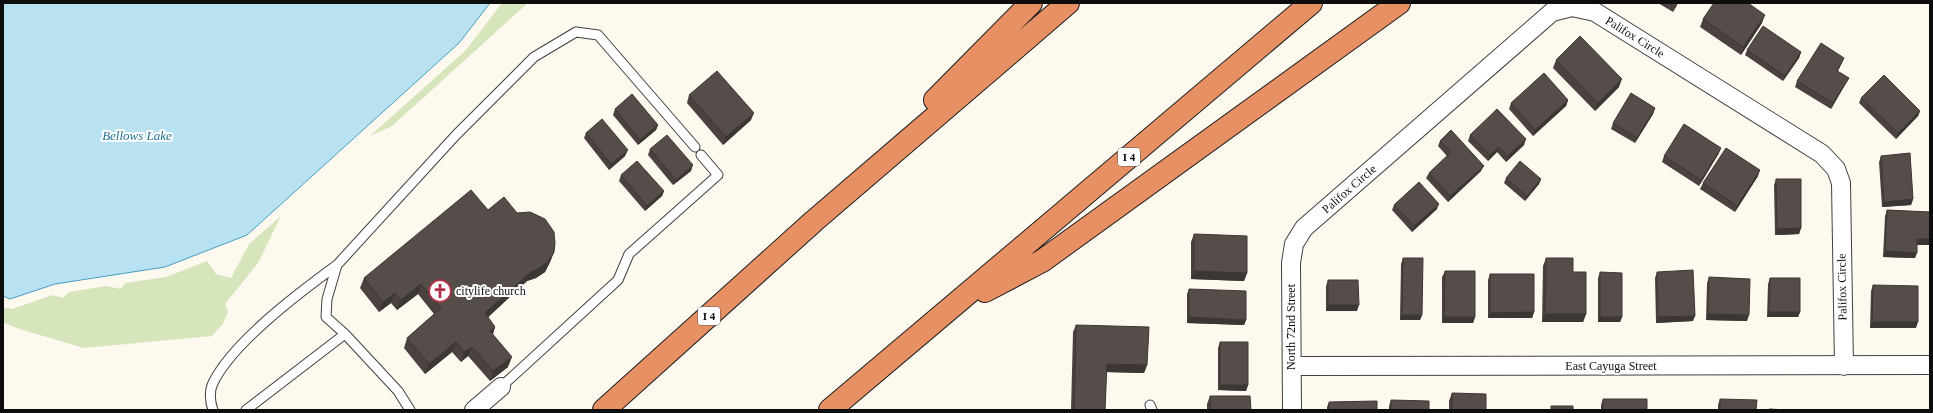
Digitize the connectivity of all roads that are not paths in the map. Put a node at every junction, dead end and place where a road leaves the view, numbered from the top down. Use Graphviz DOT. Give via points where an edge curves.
graph roads {
  1 [pos="1031,3"];
  2 [pos="1068,3"];
  3 [pos="1311,3"];
  4 [pos="1399,3"];
  5 [pos="695,147"];
  6 [pos="701,155"];
  7 [pos="814,221"];
  8 [pos="1294,244"];
  9 [pos="337,265"];
  10 [pos="947,311"];
  11 [pos="345,334"];
  12 [pos="1930,365"];
  13 [pos="1292,366"];
  14 [pos="1844,366"];
  15 [pos="501,387"];
  16 [pos="213,410"];
  17 [pos="246,410"];
  18 [pos="410,410"];
  19 [pos="474,410"];
  20 [pos="604,410"];
  21 [pos="830,410"];
  22 [pos="1292,410"];
  1 -- 7 [label="highway"];
  2 -- 7 [label="highway, I 4"];
  3 -- 10 [label="highway, I 4"];
  4 -- 10 [label="highway" via="1042,261"];
  5 -- 9 [label="lane" via="598,35 576,32 534,57 456,134"];
  6 -- 15 [label="lane" via="718,175 629,254 618,280"];
  7 -- 20 [label="highway, I 4"];
  8 -- 13 [label="street, North 72nd Street" via="1291,263"];
  8 -- 14 [label="street, Palifox Circle" via="1304,228 1552,12 1572,7 1595,12 1822,154 1836,169 1841,183"];
  9 -- 11 [label="lane" via="327,299 326,317"];
  9 -- 16 [label="lane" via="274,314 231,356 212,384 210,403"];
  10 -- 21 [label="highway, I 4"];
  11 -- 17 [label="lane"];
  11 -- 18 [label="lane" via="398,391"];
  12 -- 14 [label="street, East Cayuga Street"];
  13 -- 14 [label="street, East Cayuga Street"];
  13 -- 22 [label="street, North 72nd Street"];
  15 -- 19 [label="street"];
}
